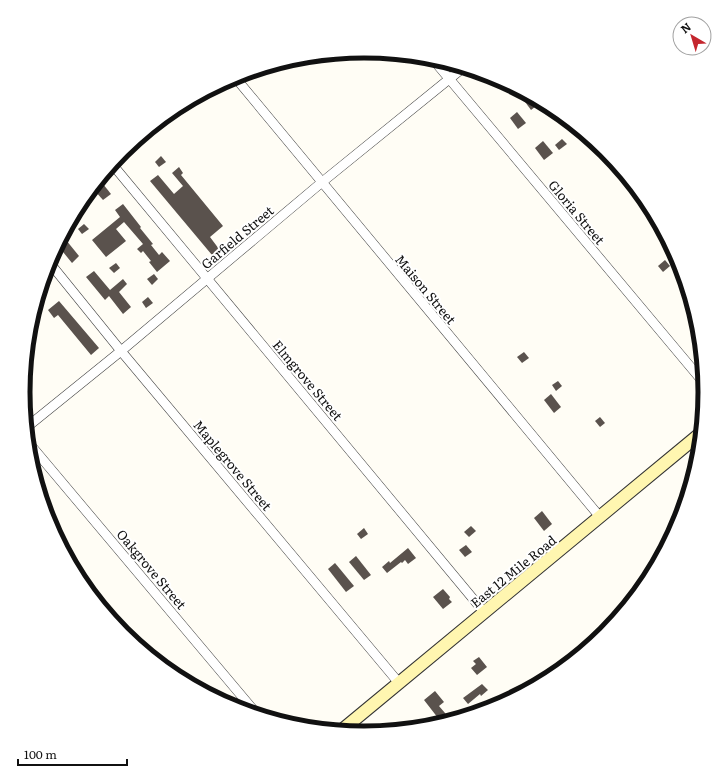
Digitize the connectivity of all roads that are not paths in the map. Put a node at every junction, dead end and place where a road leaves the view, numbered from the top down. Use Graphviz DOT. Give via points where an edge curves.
graph roads {
  1 [pos="439,66"];
  2 [pos="458,71"];
  3 [pos="449,79"];
  4 [pos="239,82"];
  5 [pos="116,168"];
  6 [pos="321,183"];
  7 [pos="54,268"];
  8 [pos="207,280"];
  9 [pos="121,351"];
  10 [pos="697,374"];
  11 [pos="32,422"];
  12 [pos="695,438"];
  13 [pos="35,450"];
  14 [pos="600,517"];
  15 [pos="484,612"];
  16 [pos="399,683"];
  17 [pos="249,705"];
  18 [pos="348,725"];
  1 -- 3 [label="street, Gloria Street"];
  2 -- 3 [label="street, Garfield Street"];
  3 -- 6 [label="street, Garfield Street"];
  3 -- 10 [label="street, Gloria Street"];
  4 -- 6 [label="street, Maison Street"];
  5 -- 8 [label="street, Elmgrove Street"];
  6 -- 8 [label="street, Garfield Street"];
  6 -- 14 [label="street, Maison Street"];
  7 -- 9 [label="street, Maplegrove Street"];
  8 -- 9 [label="street, Garfield Street"];
  8 -- 15 [label="street, Elmgrove Street"];
  9 -- 11 [label="street, Garfield Street"];
  9 -- 16 [label="street, Maplegrove Street"];
  12 -- 14 [label="main road, East 12 Mile Road"];
  13 -- 17 [label="street, Oakgrove Street"];
  14 -- 15 [label="main road, East 12 Mile Road"];
  15 -- 16 [label="main road, East 12 Mile Road"];
  16 -- 18 [label="main road, East 12 Mile Road"];
}
